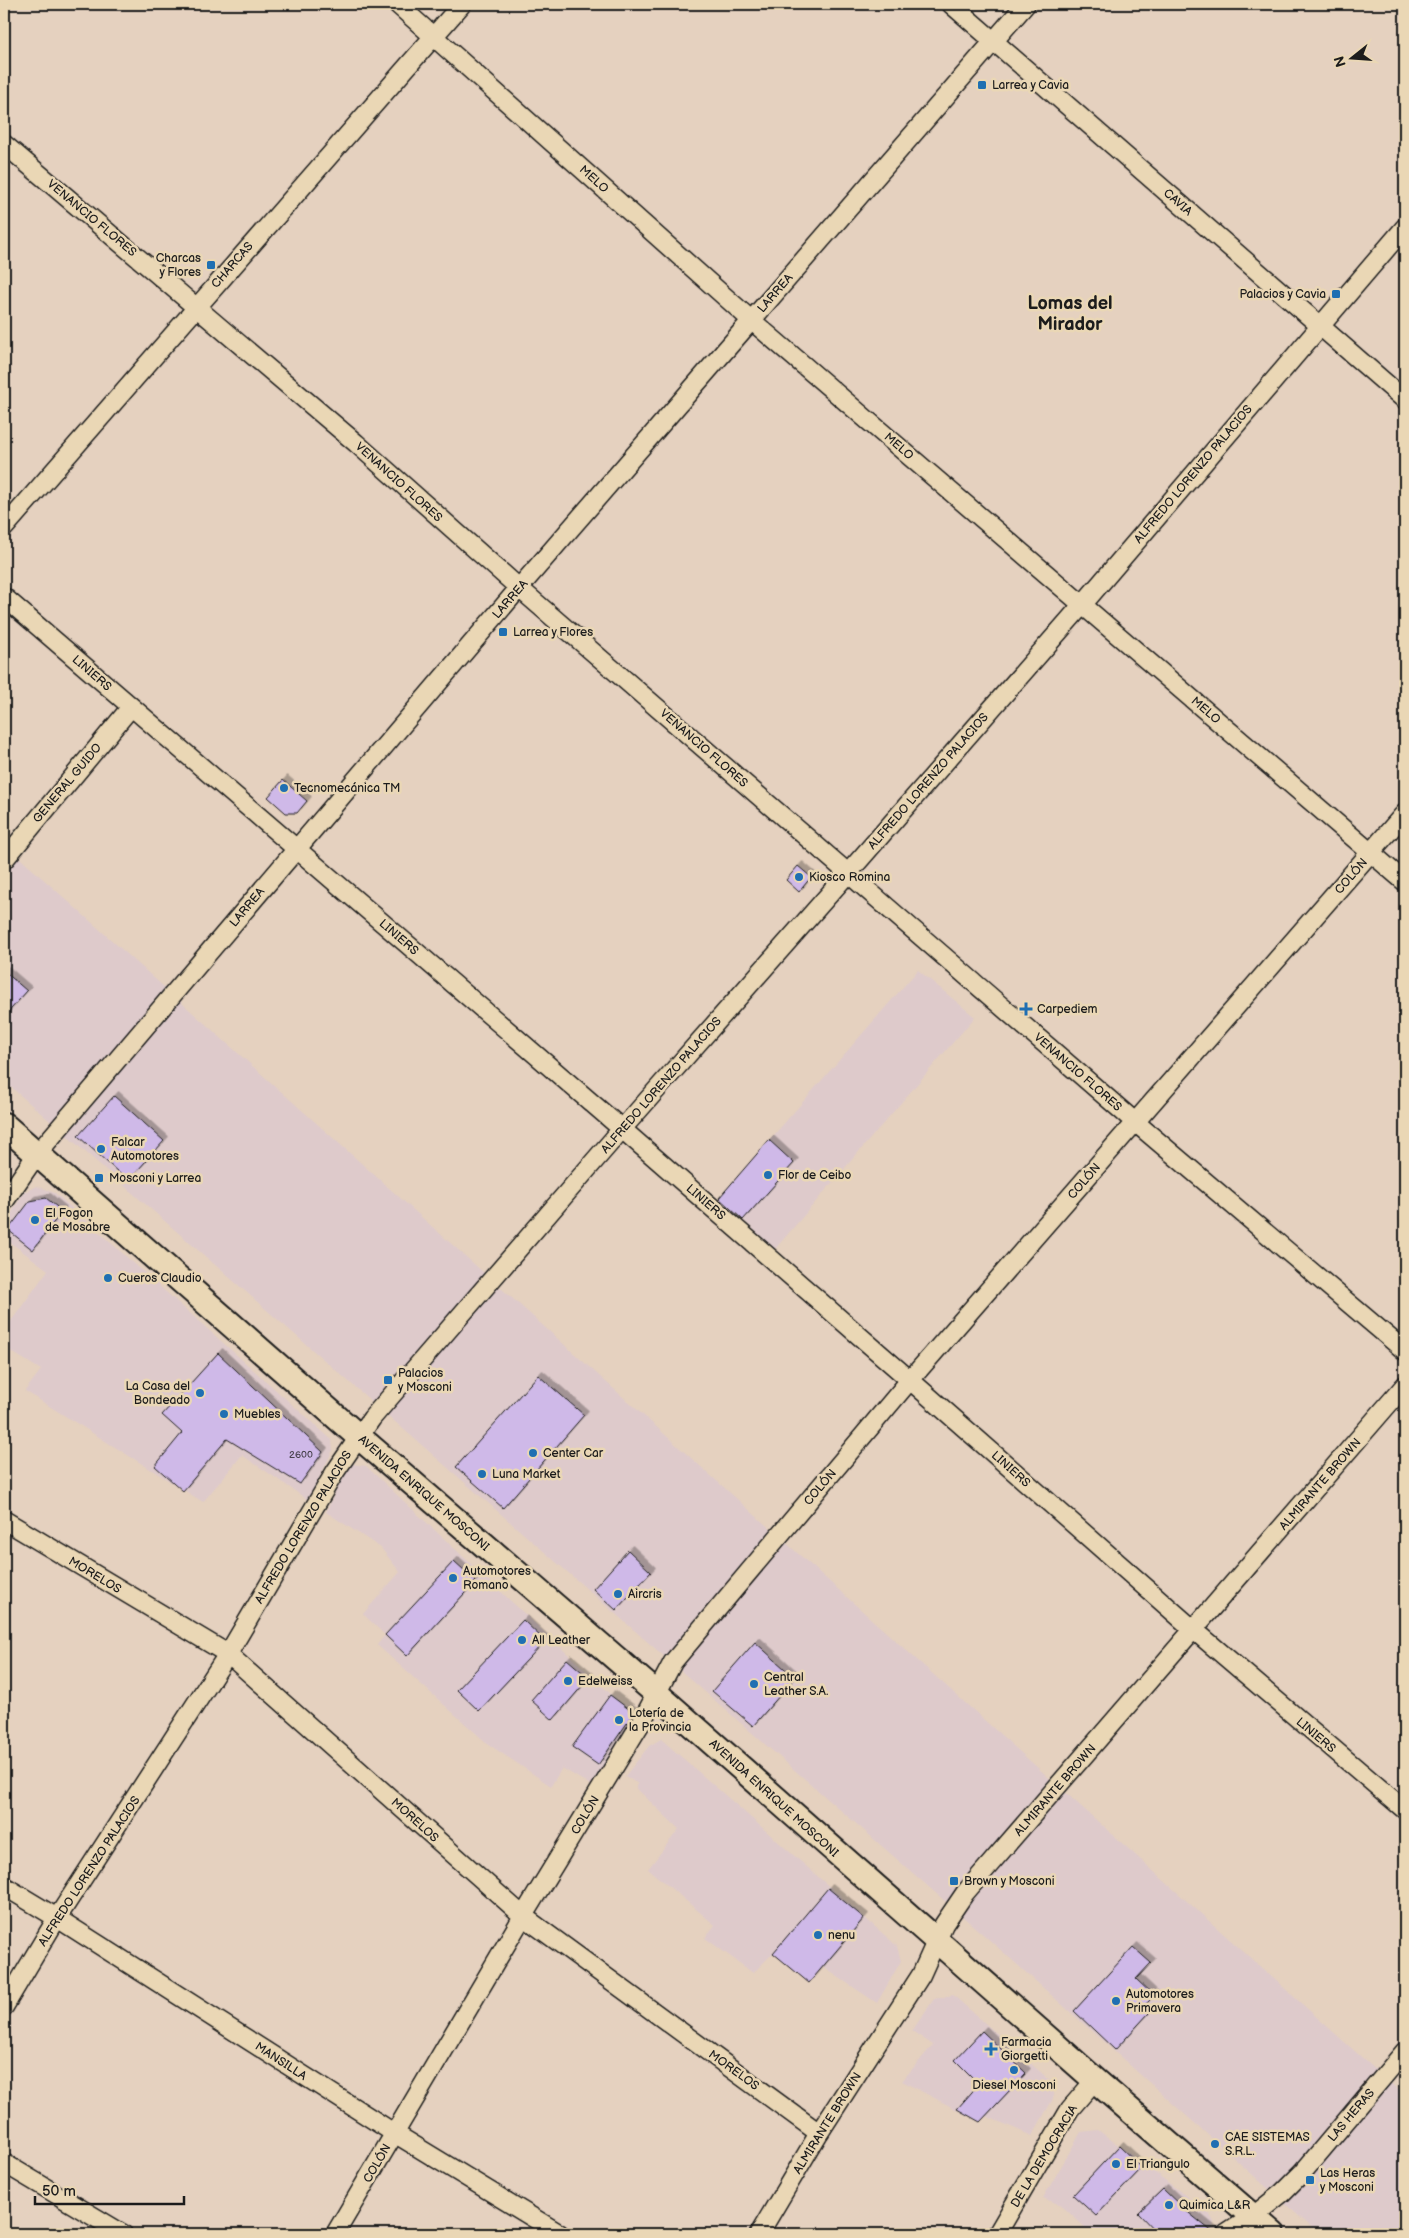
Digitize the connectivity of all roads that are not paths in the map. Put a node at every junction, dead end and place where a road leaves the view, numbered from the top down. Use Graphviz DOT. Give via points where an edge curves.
graph roads {
  1 [pos="398,4"];
  2 [pos="462,4"];
  3 [pos="951,4"];
  4 [pos="1026,4"];
  5 [pos="435,36"];
  6 [pos="994,41"];
  7 [pos="4,144"];
  8 [pos="1405,227"];
  9 [pos="197,306"];
  10 [pos="751,320"];
  11 [pos="1319,326"];
  12 [pos="1405,400"];
  13 [pos="4,528"];
  14 [pos="519,588"];
  15 [pos="4,597"];
  16 [pos="1083,604"];
  17 [pos="131,707"];
  18 [pos="1405,813"];
  19 [pos="296,848"];
  20 [pos="1371,852"];
  21 [pos="4,860"];
  22 [pos="849,872"];
  23 [pos="1405,882"];
  24 [pos="1136,1122"];
  25 [pos="4,1126"];
  26 [pos="622,1129"];
  27 [pos="37,1154"];
  28 [pos="4,1202"];
  29 [pos="1405,1351"];
  30 [pos="910,1380"];
  31 [pos="1405,1385"];
  32 [pos="358,1436"];
  33 [pos="4,1520"];
  34 [pos="1194,1630"];
  35 [pos="228,1654"];
  36 [pos="656,1693"];
  37 [pos="1405,1810"];
  38 [pos="4,1886"];
  39 [pos="523,1916"];
  40 [pos="58,1918"];
  41 [pos="936,1941"];
  42 [pos="4,2007"];
  43 [pos="1405,2051"];
  44 [pos="1094,2080"];
  45 [pos="394,2133"];
  46 [pos="820,2133"];
  47 [pos="4,2163"];
  48 [pos="1252,2217"];
  49 [pos="123,2234"];
  50 [pos="336,2234"];
  51 [pos="560,2234"];
  52 [pos="759,2234"];
  53 [pos="997,2234"];
  54 [pos="1226,2234"];
  55 [pos="1273,2234"];
  1 -- 5 [label="street, MELO"];
  2 -- 5 [label="street, CHARCAS"];
  3 -- 6 [label="street, CAVIA"];
  4 -- 6 [label="street, LARREA"];
  5 -- 9 [label="street, CHARCAS"];
  5 -- 10 [label="street, MELO"];
  6 -- 10 [label="street, LARREA"];
  6 -- 11 [label="street, CAVIA"];
  7 -- 9 [label="street, VENANCIO FLORES"];
  8 -- 11 [label="street, ALFREDO LORENZO PALACIOS"];
  9 -- 13 [label="street, CHARCAS"];
  9 -- 14 [label="street, VENANCIO FLORES"];
  10 -- 14 [label="street, LARREA"];
  10 -- 16 [label="street, MELO"];
  11 -- 12 [label="street, CAVIA"];
  11 -- 16 [label="street, ALFREDO LORENZO PALACIOS"];
  14 -- 19 [label="street, LARREA"];
  14 -- 22 [label="street, VENANCIO FLORES"];
  15 -- 17 [label="street, LINIERS"];
  16 -- 20 [label="street, MELO"];
  16 -- 22 [label="street, ALFREDO LORENZO PALACIOS"];
  17 -- 19 [label="street, LINIERS"];
  17 -- 21 [label="street, GENERAL GUIDO"];
  18 -- 20 [label="street, COLÓN"];
  19 -- 26 [label="street, LINIERS"];
  19 -- 27 [label="street, LARREA"];
  20 -- 23 [label="street, MELO"];
  20 -- 24 [label="street, COLÓN"];
  22 -- 24 [label="street, VENANCIO FLORES"];
  22 -- 26 [label="street, ALFREDO LORENZO PALACIOS"];
  24 -- 29 [label="street, VENANCIO FLORES"];
  24 -- 30 [label="street, COLÓN"];
  25 -- 27 [label="main road, AVENIDA ENRIQUE MOSCONI"];
  26 -- 30 [label="street, LINIERS"];
  26 -- 32 [label="street, ALFREDO LORENZO PALACIOS"];
  27 -- 28 [label="street, LARREA"];
  27 -- 32 [label="main road, AVENIDA ENRIQUE MOSCONI"];
  30 -- 34 [label="street, LINIERS"];
  30 -- 36 [label="street, COLÓN" via="673,1662"];
  31 -- 34 [label="street, ALMIRANTE BROWN"];
  32 -- 35 [label="street, ALFREDO LORENZO PALACIOS"];
  32 -- 36 [label="main road, AVENIDA ENRIQUE MOSCONI"];
  33 -- 35 [label="street, MORELOS"];
  34 -- 37 [label="street, LINIERS"];
  34 -- 41 [label="street, ALMIRANTE BROWN" via="965,1893"];
  35 -- 39 [label="street, MORELOS"];
  35 -- 40 [label="street, ALFREDO LORENZO PALACIOS"];
  36 -- 39 [label="street, COLÓN"];
  36 -- 41 [label="main road, AVENIDA ENRIQUE MOSCONI"];
  38 -- 40 [label="street, MANSILLA"];
  39 -- 45 [label="street, COLÓN"];
  39 -- 46 [label="street, MORELOS"];
  40 -- 42 [label="street, ALFREDO LORENZO PALACIOS"];
  40 -- 45 [label="street, MANSILLA"];
  41 -- 44 [label="main road, AVENIDA ENRIQUE MOSCONI"];
  41 -- 46 [label="street, ALMIRANTE BROWN" via="921,1975"];
  43 -- 48 [label="street, LAS HERAS" via="1303,2172"];
  44 -- 48 [label="main road, AVENIDA ENRIQUE MOSCONI"];
  44 -- 53 [label="street, DE LA DEMOCRACIA" via="1070,2109"];
  45 -- 50 [label="street, COLÓN"];
  45 -- 51 [label="street, MANSILLA"];
  46 -- 52 [label="street, ALMIRANTE BROWN"];
  47 -- 49 [label="street"];
  48 -- 54 [label="street, LAS HERAS"];
  48 -- 55 [label="main road, AVENIDA ENRIQUE MOSCONI"];
}
